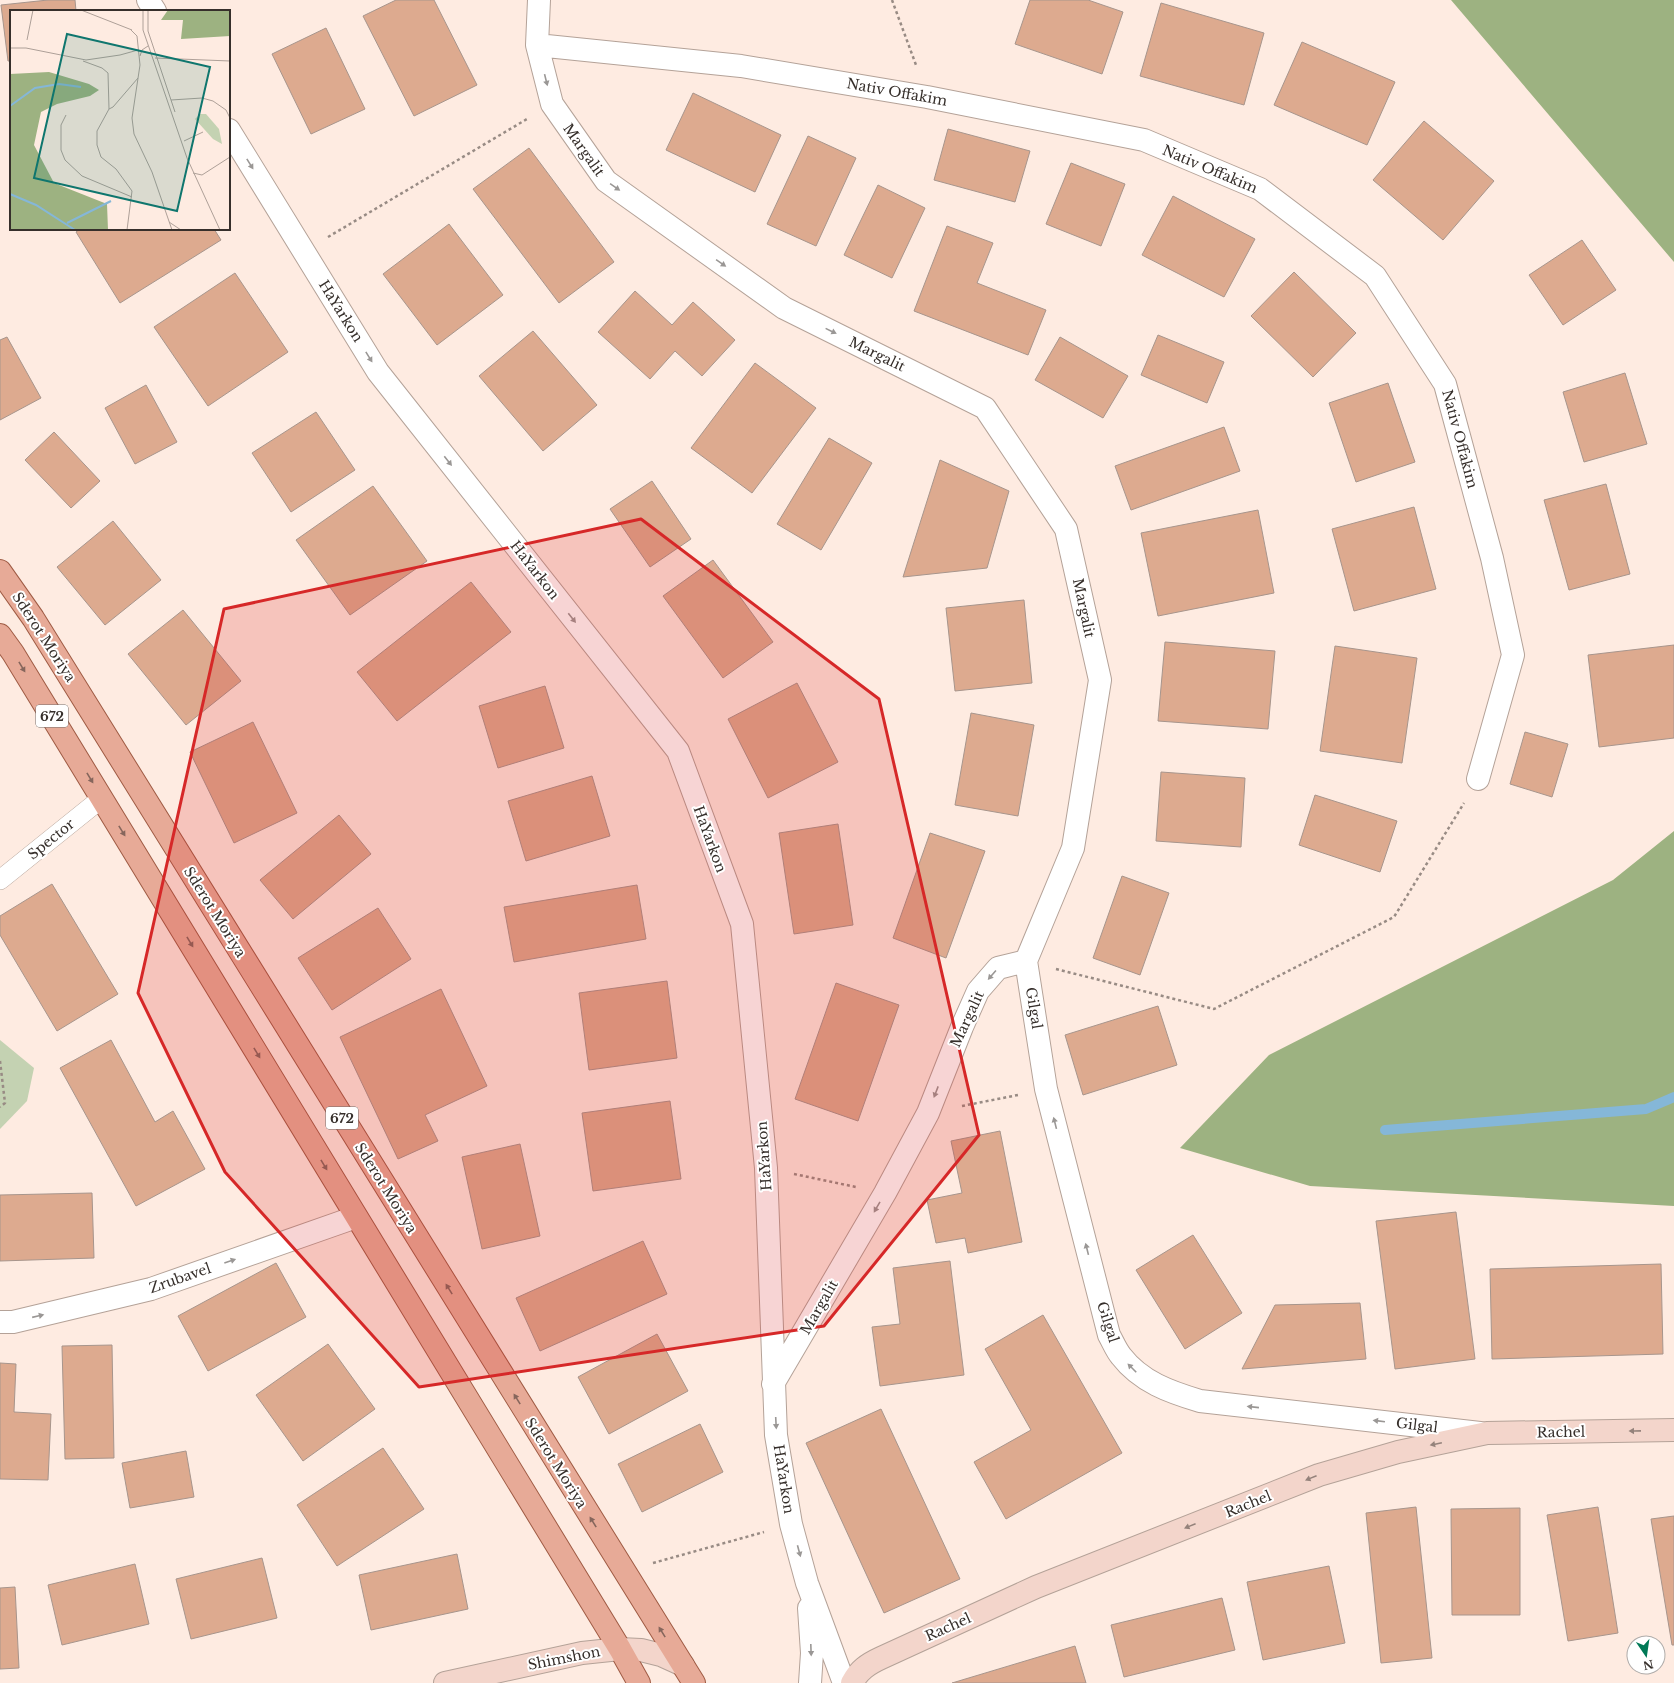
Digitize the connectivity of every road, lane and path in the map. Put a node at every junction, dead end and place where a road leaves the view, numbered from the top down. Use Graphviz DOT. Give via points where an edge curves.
graph roads {
  1 [pos="148,0"];
  2 [pos="539,0"];
  3 [pos="892,0"];
  4 [pos="154,10"];
  5 [pos="537,45"];
  6 [pos="927,97"];
  7 [pos="552,104"];
  8 [pos="230,132"];
  9 [pos="304,251"];
  10 [pos="0,571"];
  11 [pos="0,635"];
  12 [pos="1478,779"];
  13 [pos="102,798"];
  14 [pos="0,880"];
  15 [pos="1026,961"];
  16 [pos="0,1061"];
  17 [pos="1046,1089"];
  18 [pos="0,1107"];
  19 [pos="928,1113"];
  20 [pos="766,1168"];
  21 [pos="885,1193"];
  22 [pos="356,1217"];
  23 [pos="0,1322"];
  24 [pos="774,1384"];
  25 [pos="1674,1430"];
  26 [pos="1487,1434"];
  27 [pos="791,1524"];
  28 [pos="623,1571"];
  29 [pos="807,1583"];
  30 [pos="620,1649"];
  31 [pos="688,1674"];
  32 [pos="444,1683"];
  33 [pos="639,1683"];
  34 [pos="810,1683"];
  35 [pos="844,1683"];
  36 [pos="852,1683"];
  1 -- 4 [label="street"];
  2 -- 5 [label="street, Margalit"];
  3 -- 6 [label="path"];
  5 -- 6 [label="street, Nativ Offakim" via="740,66"];
  5 -- 7 [label="street, Margalit, one-way"];
  6 -- 12 [label="street, Nativ Offakim" via="1144,140 1260,189 1375,276 1445,384 1492,558 1513,655"];
  7 -- 9 [label="path"];
  7 -- 15 [label="street, Margalit, one-way" via="606,181 784,308 985,408 1066,528 1100,680 1073,848"];
  8 -- 9 [label="street, HaYarkon, one-way"];
  9 -- 20 [label="street, HaYarkon, one-way" via="378,372 678,751 742,924"];
  28 -- 10 [label="main road, Sderot Moriya / 672, one-way" via="33,618"];
  11 -- 13 [label="main road, 672, one-way"];
  12 -- 15 [label="path" via="1394,917 1214,1009"];
  13 -- 14 [label="lane, Spector"];
  13 -- 22 [label="main road, 672, one-way"];
  15 -- 17 [label="street, Gilgal"];
  15 -- 19 [label="street, Margalit, one-way" via="998,968 978,991"];
  16 -- 18 [label="path" via="5,1103"];
  17 -- 19 [label="path"];
  26 -- 17 [label="street, Gilgal, one-way" via="1200,1401 1150,1383 1120,1356 1109,1334"];
  19 -- 21 [label="street, Margalit"];
  20 -- 21 [label="path"];
  20 -- 24 [label="street, HaYarkon"];
  21 -- 24 [label="street, Margalit, one-way"];
  23 -- 22 [label="street, Zrubavel, one-way" via="13,1322 151,1289"];
  22 -- 30 [label="main road, 672"];
  24 -- 27 [label="street, HaYarkon, one-way" via="776,1435"];
  25 -- 26 [label="street, Rachel, one-way"];
  26 -- 36 [label="street, Rachel, one-way" via="1398,1452 1312,1478 1036,1587 880,1658 866,1666"];
  27 -- 28 [label="path"];
  27 -- 29 [label="street, HaYarkon, one-way"];
  31 -- 28 [label="main road, Sderot Moriya / 672, one-way"];
  29 -- 34 [label="street, one-way" via="812,1653"];
  29 -- 35 [label="street, HaYarkon"];
  30 -- 31 [label="street, Shimshon" via="641,1650 661,1655"];
  30 -- 32 [label="street, Shimshon" via="582,1653"];
  30 -- 33 [label="main road, 672"];
}
